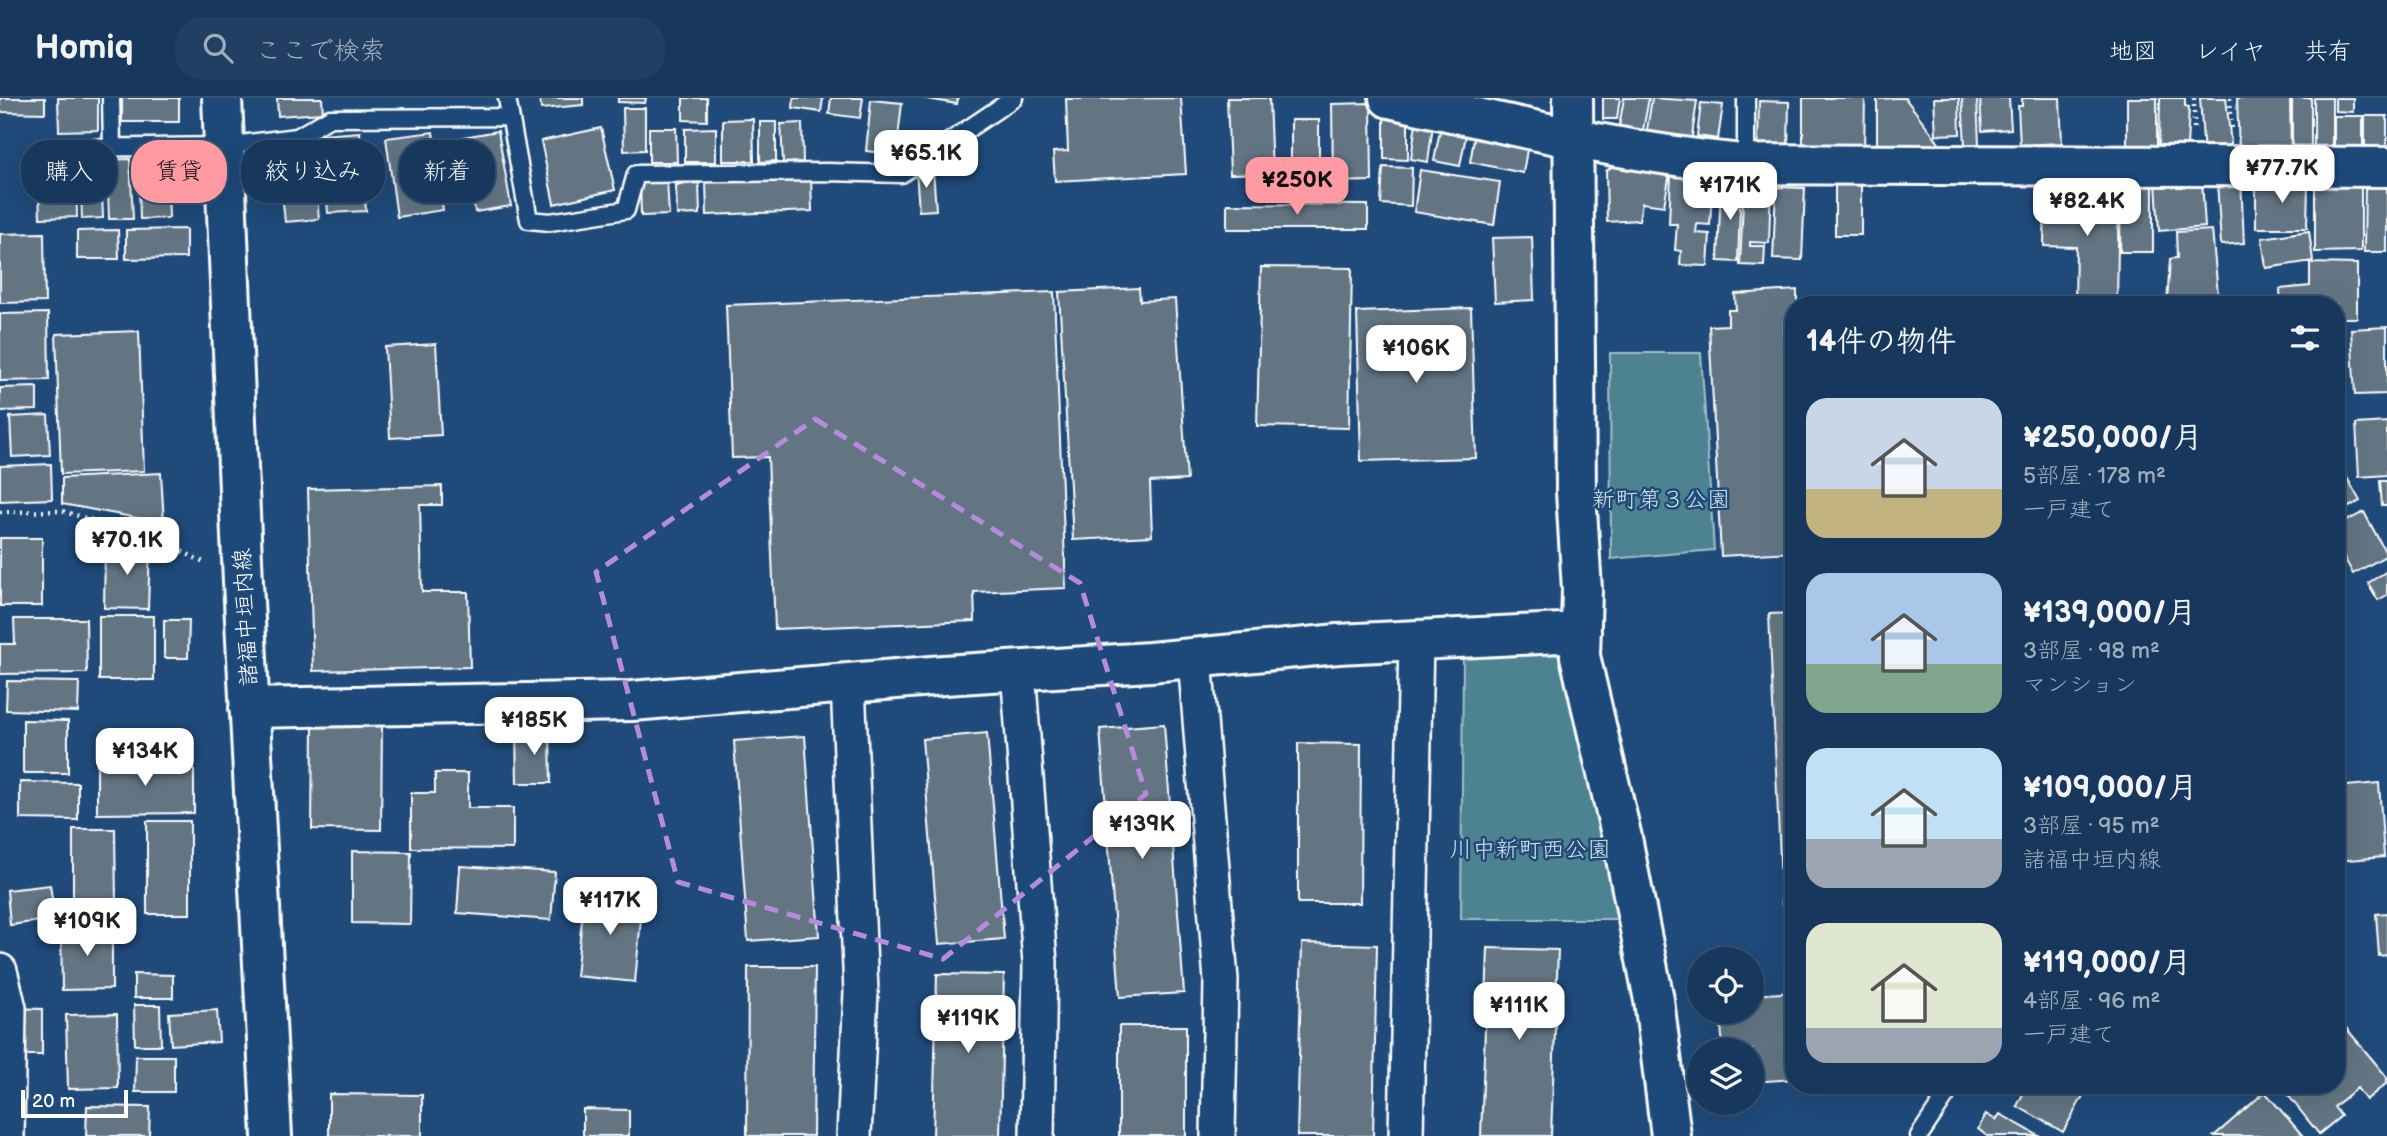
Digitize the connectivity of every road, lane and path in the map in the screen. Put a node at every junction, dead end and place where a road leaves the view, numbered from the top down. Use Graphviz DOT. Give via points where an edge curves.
graph roads {
  1 [pos="111,98"];
  2 [pos="222,98"];
  3 [pos="507,98"];
  4 [pos="1014,98"];
  5 [pos="1389,98"];
  6 [pos="1573,98"];
  7 [pos="1746,98"];
  8 [pos="510,117"];
  9 [pos="112,140"];
  10 [pos="224,140"];
  11 [pos="1573,140"];
  12 [pos="227,146"];
  13 [pos="1746,164"];
  14 [pos="2387,167"];
  15 [pos="226,203"];
  16 [pos="0,512"];
  17 [pos="243,582"];
  18 [pos="1581,632"];
  19 [pos="1416,640"];
  20 [pos="1195,658"];
  21 [pos="1018,670"];
  22 [pos="848,683"];
  23 [pos="249,708"];
  24 [pos="0,971"];
  25 [pos="1947,1094"];
  26 [pos="7,1136"];
  27 [pos="272,1136"];
  28 [pos="854,1136"];
  29 [pos="1037,1136"];
  30 [pos="1218,1136"];
  31 [pos="1406,1136"];
  32 [pos="1671,1136"];
  33 [pos="1919,1136"];
  1 -- 9 [label="lane"];
  2 -- 10 [label="street, 諸福中垣内線"];
  3 -- 8 [label="lane"];
  4 -- 8 [label="lane" via="901,174 636,174 626,210 550,222 529,220"];
  5 -- 11 [label="street"];
  6 -- 11 [label="street"];
  7 -- 13 [label="lane"];
  8 -- 12 [label="lane" via="330,118 297,137"];
  11 -- 13 [label="street"];
  11 -- 18 [label="street"];
  13 -- 14 [label="street"];
  15 -- 17 [label="street, 諸福中垣内線"];
  16 -- 17 [label="path" via="62,511 160,540"];
  17 -- 23 [label="street, 諸福中垣内線"];
  18 -- 19 [label="street"];
  18 -- 32 [label="street" via="1580,656 1654,1000"];
  19 -- 20 [label="street"];
  19 -- 31 [label="street"];
  20 -- 21 [label="street"];
  20 -- 30 [label="street" via="1221,980"];
  21 -- 22 [label="street"];
  21 -- 29 [label="street" via="1040,963"];
  22 -- 23 [label="street" via="632,701"];
  22 -- 28 [label="street" via="861,992"];
  23 -- 27 [label="street, 諸福中垣内線"];
  24 -- 26 [label="street" via="9,1008"];
  25 -- 33 [label="lane"];
}
